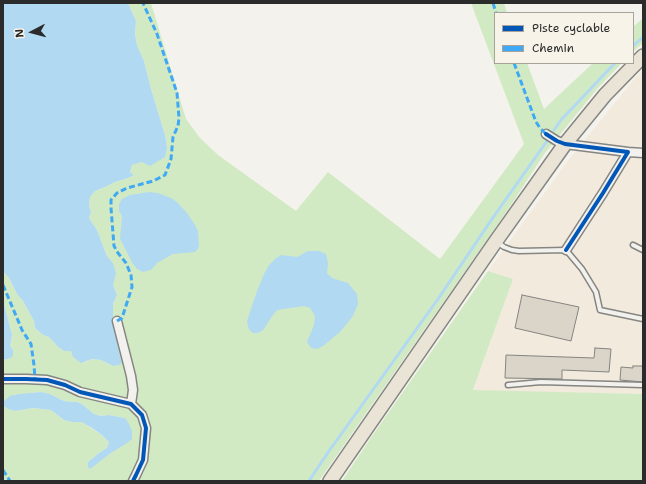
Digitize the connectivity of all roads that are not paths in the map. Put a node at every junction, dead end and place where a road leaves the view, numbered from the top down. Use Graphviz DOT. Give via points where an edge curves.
graph roads {
  1 [pos="643,56"];
  2 [pos="546,134"];
  3 [pos="565,144"];
  4 [pos="628,152"];
  5 [pos="643,153"];
  6 [pos="496,241"];
  7 [pos="633,245"];
  8 [pos="566,250"];
  9 [pos="643,250"];
  10 [pos="643,319"];
  11 [pos="117,321"];
  12 [pos="3,379"];
  13 [pos="508,385"];
  14 [pos="643,385"];
  15 [pos="131,404"];
  16 [pos="132,481"];
  17 [pos="330,481"];
  1 -- 3 [label="main road" via="605,95"];
  2 -- 3 [label="street"];
  3 -- 4 [label="street"];
  3 -- 6 [label="main road"];
  4 -- 5 [label="street"];
  4 -- 8 [label="street"];
  6 -- 8 [label="lane" via="504,247 519,251"];
  6 -- 17 [label="main road"];
  7 -- 9 [label="lane"];
  8 -- 10 [label="lane" via="596,292 600,310"];
  11 -- 15 [label="street" via="131,376"];
  12 -- 15 [label="street" via="47,380 80,392"];
  13 -- 14 [label="lane" via="541,382"];
  15 -- 16 [label="street" via="142,415 146,428 143,460"];
}
